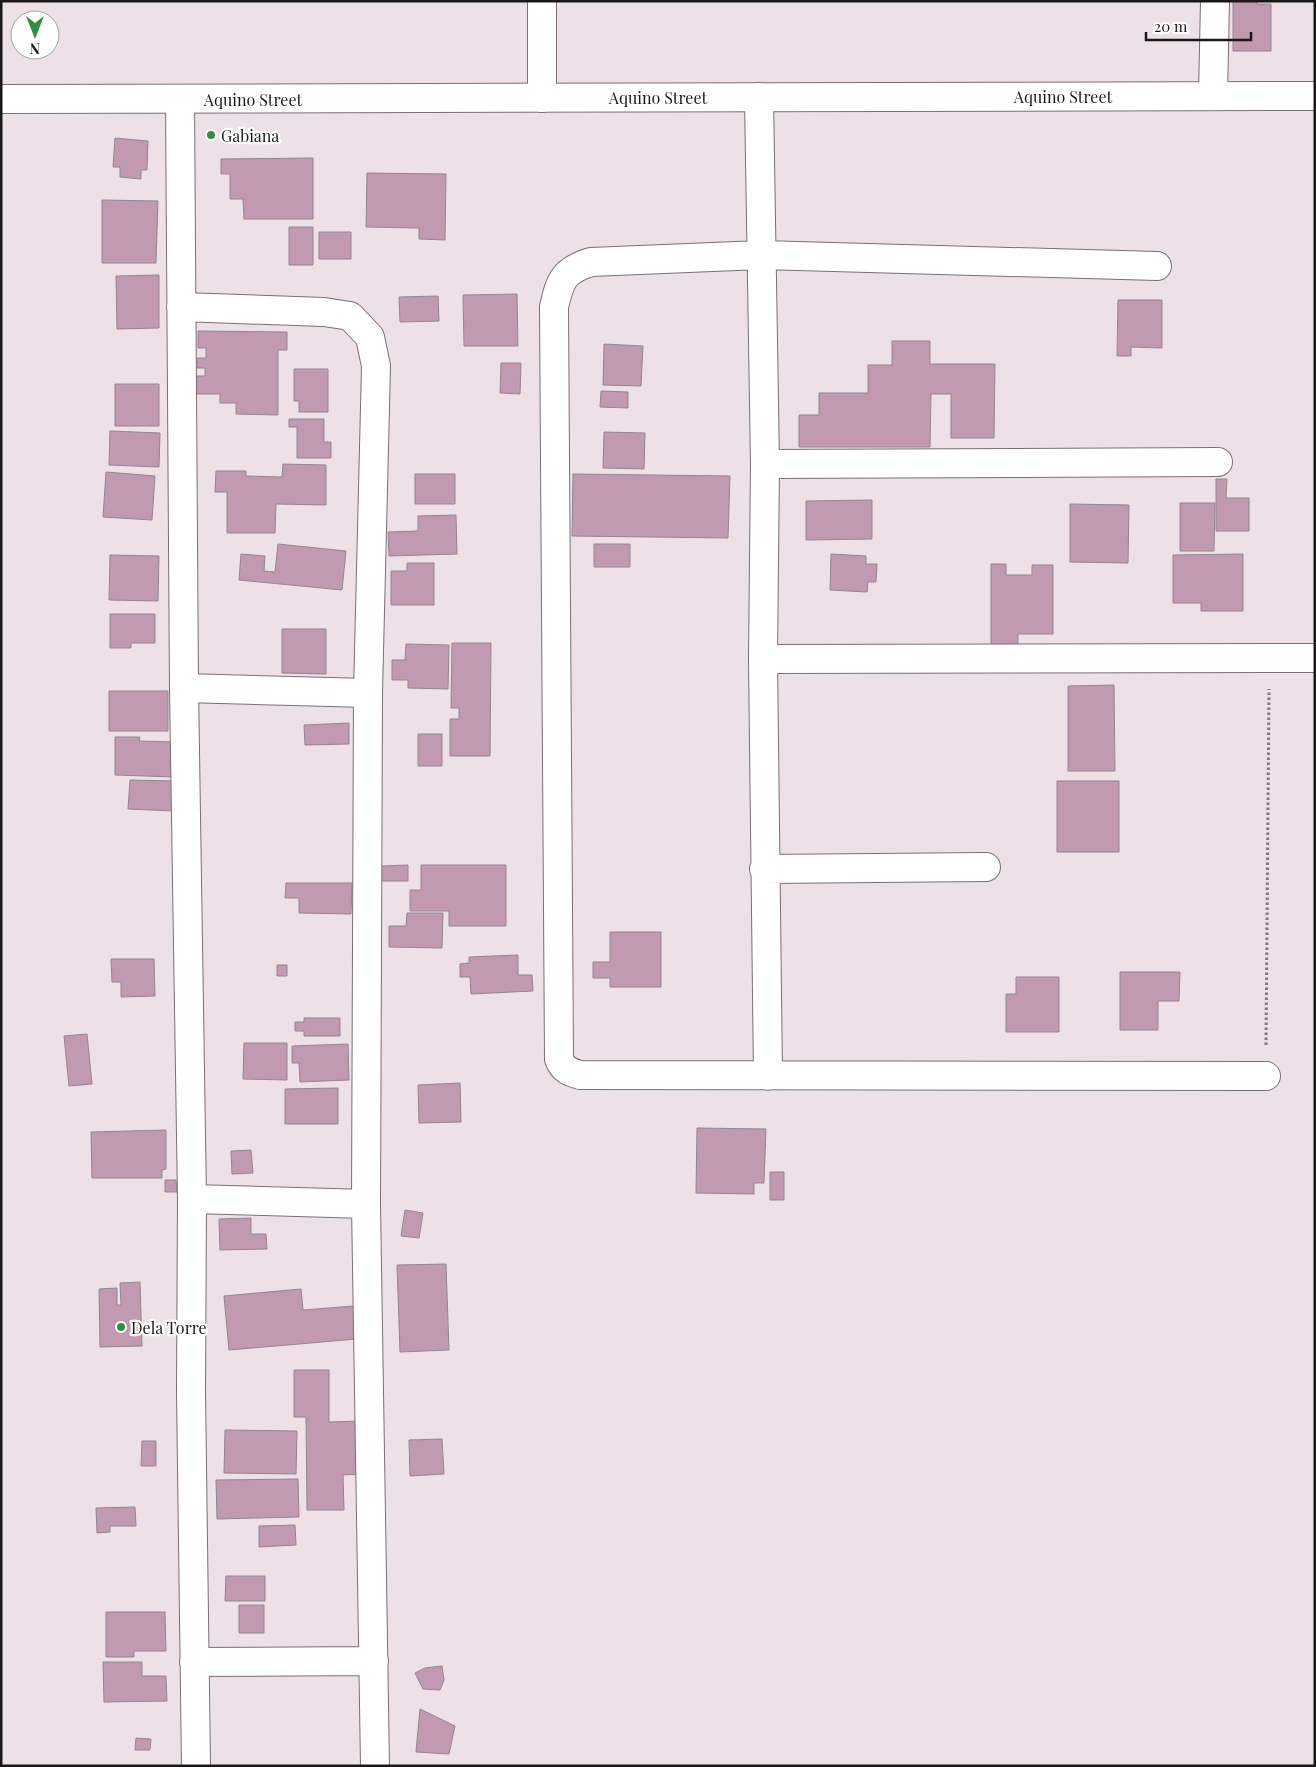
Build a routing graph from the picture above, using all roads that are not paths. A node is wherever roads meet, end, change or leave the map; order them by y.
1 (542, 1) edge
2 (1215, 1) edge
3 (1214, 96) junction
4 (1315, 96) edge
5 (759, 97) junction
6 (542, 98) junction
7 (1, 99) edge
8 (180, 99) junction
9 (761, 255) junction
10 (1157, 266) dead end
11 (182, 306) junction
12 (1218, 462) dead end
13 (765, 464) junction
14 (1315, 658) edge
15 (763, 659) junction
16 (184, 688) junction
17 (368, 694) junction
18 (986, 867) dead end
19 (764, 869) junction
20 (768, 1076) junction
21 (1266, 1076) road end
22 (192, 1199) junction
23 (366, 1204) junction
24 (374, 1661) junction
25 (194, 1662) junction
26 (196, 1766) edge
27 (375, 1766) edge

1 - 6 street
2 - 3 street
3 - 4 street, Aquino Street
3 - 5 street, Aquino Street
5 - 6 street, Aquino Street
5 - 9 street
6 - 8 street, Aquino Street
7 - 8 street, Aquino Street
8 - 11 street
9 - 10 street
9 - 13 street
9 - 20 street
11 - 16 street
11 - 17 street
12 - 13 street
13 - 15 street
14 - 15 street
15 - 19 street
16 - 17 street
16 - 22 street
17 - 23 street
18 - 19 street
19 - 20 street
20 - 21 street
22 - 23 street
22 - 25 street
23 - 24 street
24 - 25 street
24 - 27 street
25 - 26 street

